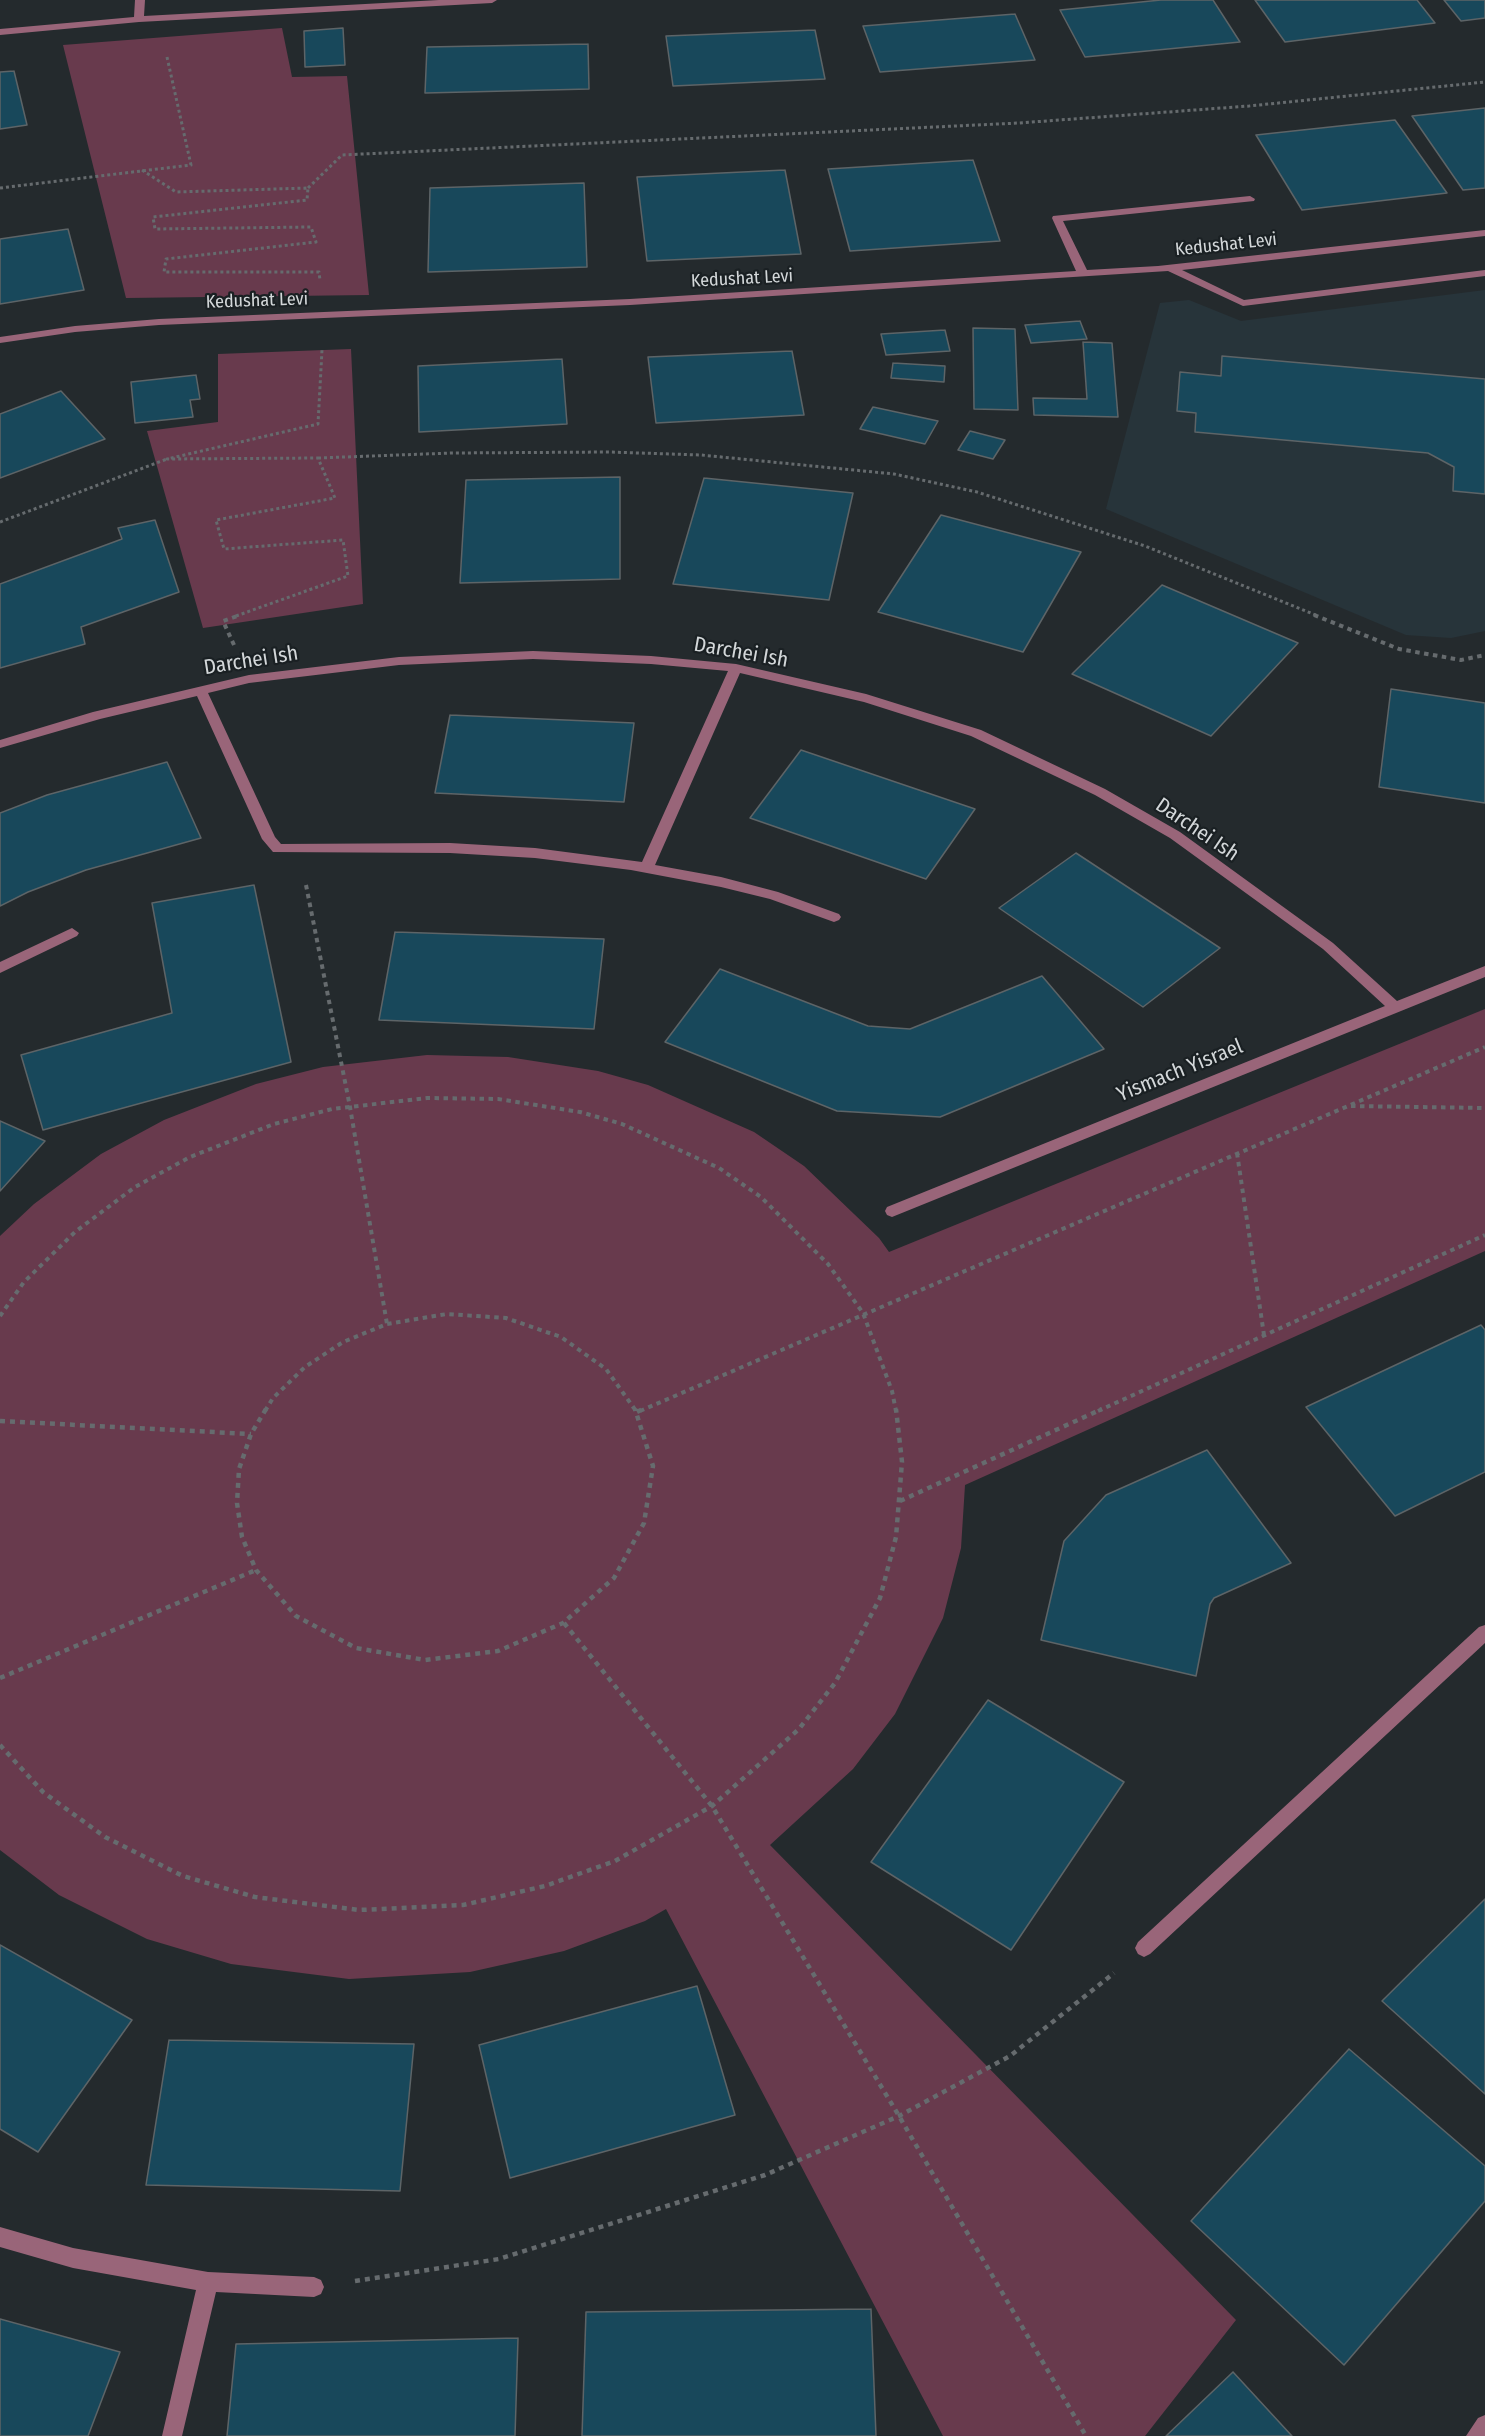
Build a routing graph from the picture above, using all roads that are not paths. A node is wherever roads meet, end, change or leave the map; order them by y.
1 (140, 0) edge
2 (492, 0) edge
3 (140, 19) junction
4 (0, 32) edge
5 (1250, 199) dead end
6 (1485, 233) edge
7 (1170, 268) junction
8 (1485, 273) edge
9 (1083, 274) junction
10 (0, 340) edge
11 (736, 668) junction
12 (200, 689) junction
13 (0, 744) edge
14 (647, 867) junction
15 (834, 916) dead end
16 (72, 933) dead end
17 (0, 968) edge
18 (1485, 971) edge
19 (1394, 1006) junction
20 (892, 1211) dead end
21 (1485, 1632) edge
22 (1144, 1948) road end
23 (0, 2238) edge
24 (208, 2282) junction
25 (314, 2287) road end
26 (1485, 2425) edge
27 (172, 2436) edge
28 (1476, 2436) edge

1 - 3 street
2 - 3 street
3 - 4 street
5 - 9 street
6 - 7 street, Kedushat Levi
7 - 8 street
7 - 9 street, Kedushat Levi
9 - 10 street, Kedushat Levi
11 - 12 street, Darchei Ish
11 - 14 street
11 - 19 street, Darchei Ish
12 - 13 street, Darchei Ish
12 - 14 street
14 - 15 street
16 - 17 street
18 - 19 street, Yismach Yisrael
19 - 20 street, Yismach Yisrael
21 - 22 street
23 - 24 street
24 - 25 street
24 - 27 street
26 - 28 street

